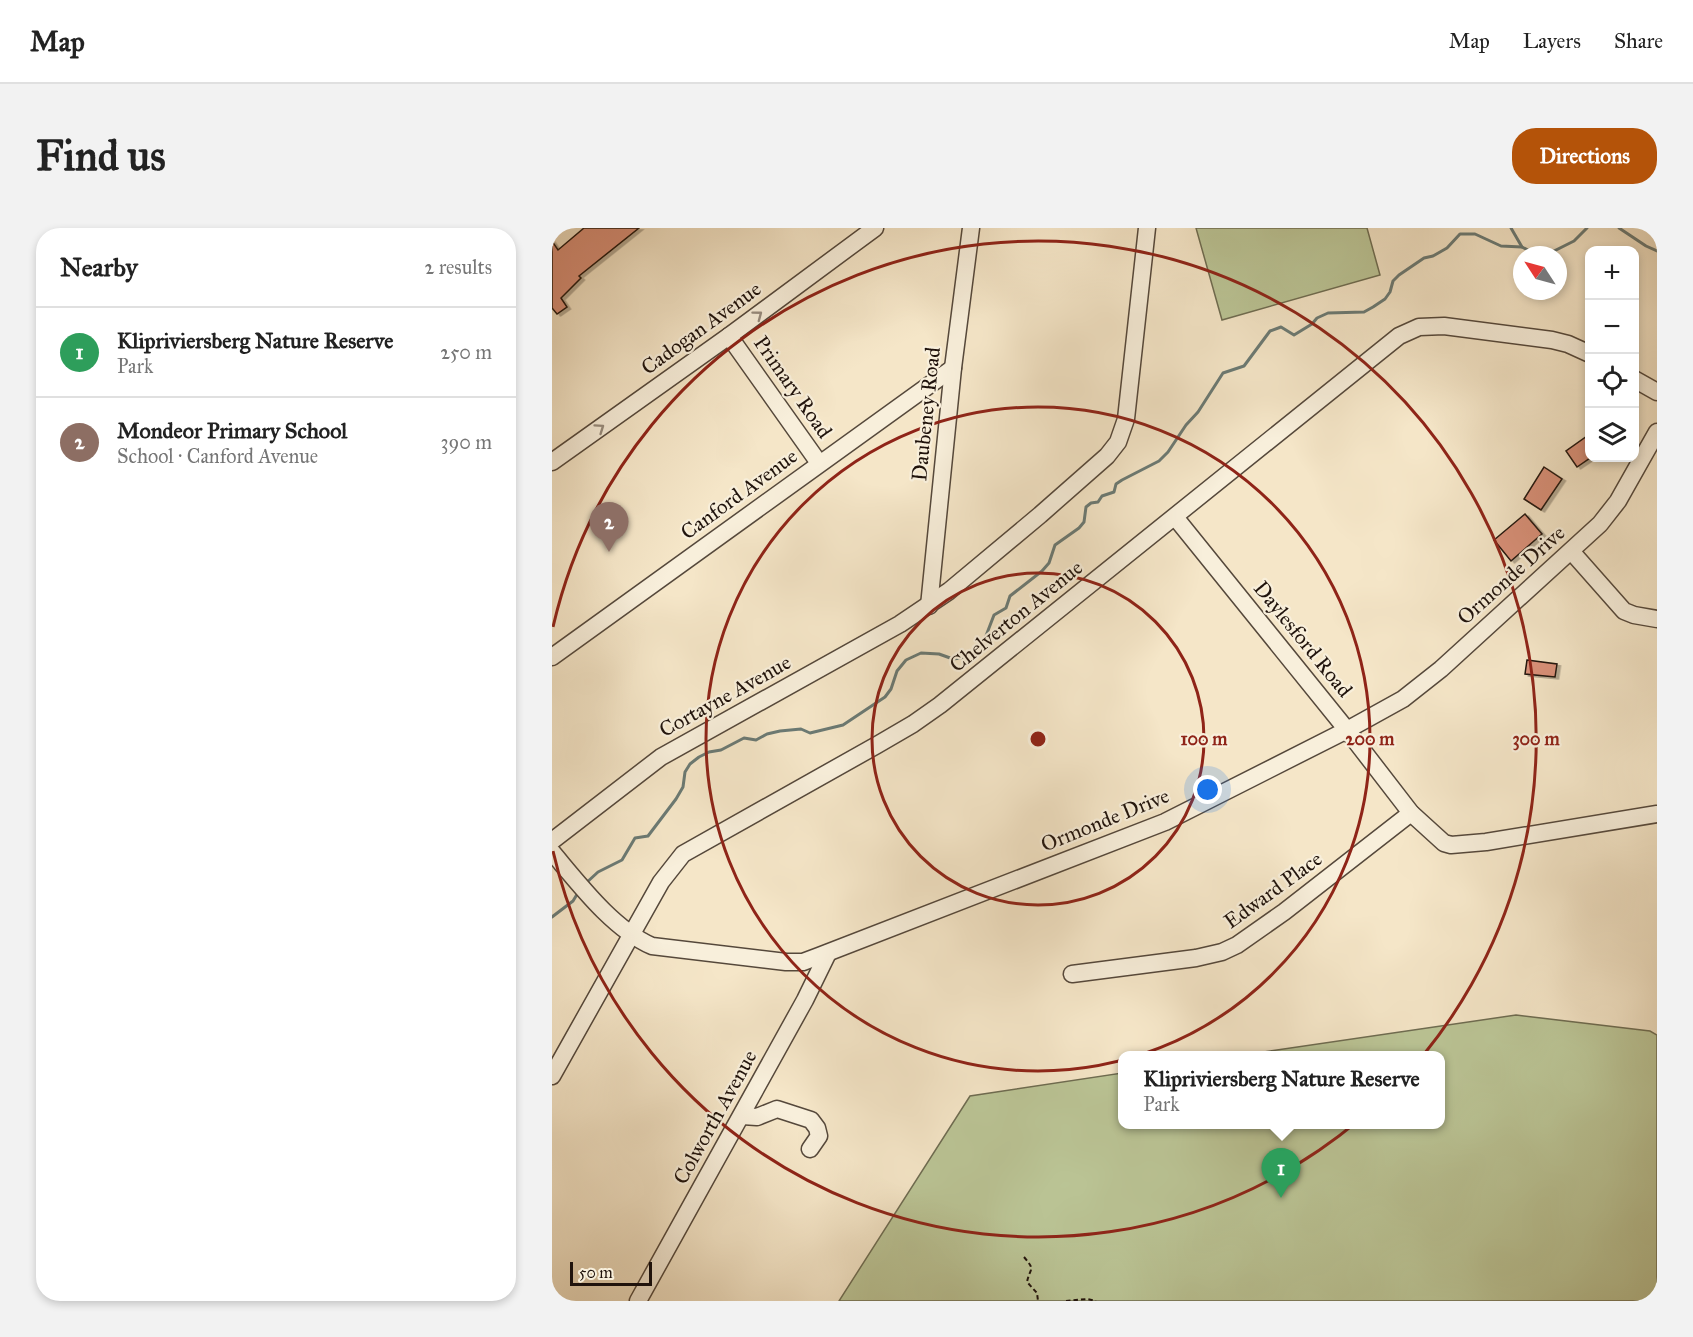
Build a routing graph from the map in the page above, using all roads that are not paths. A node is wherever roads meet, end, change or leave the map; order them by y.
1 (875, 228) edge
2 (971, 228) edge
3 (1147, 228) edge
4 (729, 336) junction
5 (1585, 352) edge
6 (953, 368) junction
7 (1639, 381) edge
8 (1657, 392) edge
9 (1657, 432) edge
10 (552, 462) edge
11 (819, 464) junction
12 (1175, 517) junction
13 (1571, 551) junction
14 (929, 606) junction
15 (1657, 619) edge
16 (552, 657) edge
17 (1347, 729) junction
18 (1411, 813) junction
19 (1657, 814) edge
20 (552, 841) edge
21 (552, 852) edge
22 (633, 934) junction
23 (828, 953) junction
24 (1072, 974) dead end
25 (552, 1076) edge
26 (741, 1116) junction
27 (810, 1149) dead end
28 (638, 1301) edge

4 -> 1 street, Cadogan Avenue
2 - 6 street, Daubeney Road
3 - 14 street
10 -> 4 street, Cadogan Avenue
4 - 11 street, Primary Road
5 - 12 street, Chelverton Avenue
6 - 11 street, Canford Avenue
6 - 14 street, Daubeney Road
7 - 8 street
9 - 13 street, Ormonde Drive
11 - 16 street, Canford Avenue
12 - 17 street, Daylesford Road
12 - 22 street, Chelverton Avenue
13 - 15 street
13 - 17 street, Ormonde Drive
14 - 20 street, Cortayne Avenue
17 - 18 street, Daylesford Road
17 - 23 street, Ormonde Drive
18 - 19 street, Daylesford Road
18 - 24 street, Edward Place
21 - 22 street, Ormonde Drive
22 - 23 street, Ormonde Drive
22 - 25 street, Chelverton Avenue
23 - 26 street, Colworth Avenue
26 - 27 street
26 - 28 street, Colworth Avenue

